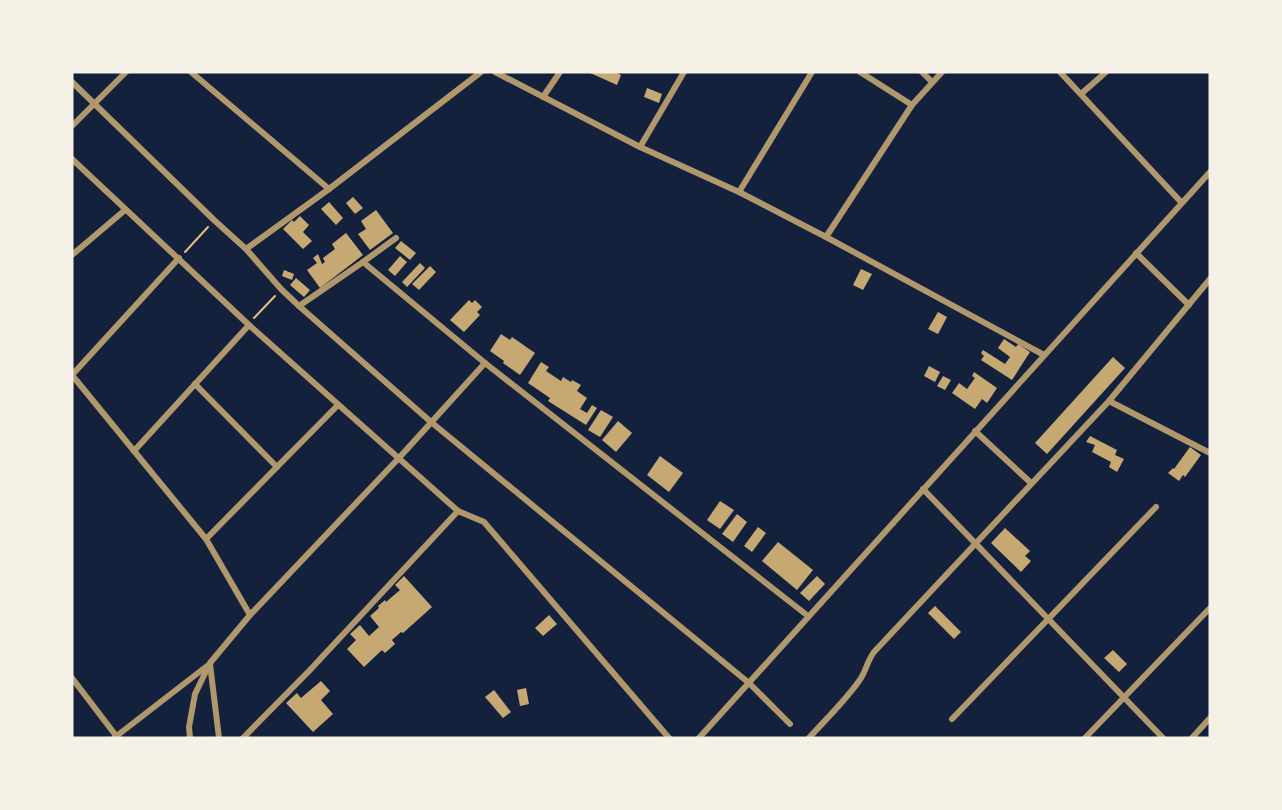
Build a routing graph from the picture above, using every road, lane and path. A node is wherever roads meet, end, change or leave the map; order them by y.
1 (126, 72) edge
2 (191, 72) edge
3 (481, 72) edge
4 (495, 72) edge
5 (560, 72) edge
6 (684, 72) edge
7 (812, 72) edge
8 (860, 72) edge
9 (922, 72) edge
10 (942, 72) edge
11 (1060, 72) edge
12 (1106, 72) edge
13 (72, 82) edge
14 (932, 82) junction
15 (1081, 94) junction
16 (543, 97) junction
17 (94, 105) junction
18 (912, 105) junction
19 (72, 126) edge
20 (640, 147) junction
21 (72, 159) edge
22 (1210, 172) edge
23 (329, 189) junction
24 (739, 192) junction
25 (1181, 202) junction
26 (125, 210) junction
27 (214, 220) junction
28 (826, 237) junction
29 (396, 238) dead end
30 (246, 249) junction
31 (1136, 253) junction
32 (72, 255) edge
33 (179, 258) junction
34 (363, 262) junction
35 (1210, 279) edge
36 (280, 289) junction
37 (1189, 305) junction
38 (299, 306) junction
39 (249, 325) junction
40 (1044, 355) junction
41 (485, 363) junction
42 (195, 384) junction
43 (1109, 401) junction
44 (338, 405) junction
45 (431, 422) junction
46 (975, 431) junction
47 (134, 451) junction
48 (1209, 452) edge
49 (398, 459) junction
50 (277, 467) junction
51 (1031, 483) junction
52 (923, 489) junction
53 (1156, 507) dead end
54 (458, 511) junction
55 (206, 539) junction
56 (976, 543) junction
57 (1210, 608) edge
58 (250, 615) junction
59 (808, 616) junction
60 (1048, 619) junction
61 (210, 663) junction
62 (72, 678) edge
63 (749, 682) junction
64 (1124, 697) junction
65 (952, 718) dead end
66 (1210, 718) edge
67 (790, 724) dead end
68 (116, 737) edge
69 (190, 738) edge
70 (219, 738) edge
71 (243, 738) edge
72 (669, 738) edge
73 (699, 738) edge
74 (809, 738) edge
75 (1084, 738) edge
76 (1162, 738) edge
77 (1192, 738) edge

1 - 17 street
2 - 23 street
3 - 23 street
4 - 16 street
5 - 16 street
6 - 20 street
7 - 24 street
8 - 18 street
9 - 14 street
10 - 14 street
11 - 15 street
12 - 15 street
13 - 17 street
14 - 18 street
15 - 25 street
16 - 20 street
17 - 19 street
17 - 27 street
18 - 28 street
20 - 24 street
21 - 26 street
22 - 25 street
23 - 30 street
24 - 28 street
25 - 31 street
26 - 32 street
26 - 33 street
27 - 30 street
27 - 33 path
28 - 40 street
29 - 34 street
30 - 36 street
31 - 37 street
31 - 40 street
33 - 39 street
33 - 47 street
34 - 38 street
34 - 41 street
35 - 37 street
36 - 38 street
36 - 39 path
37 - 43 street
38 - 45 street
39 - 42 street
39 - 44 street
40 - 46 street
41 - 45 street
41 - 59 street
42 - 47 street
42 - 50 street
43 - 48 street
43 - 51 street
44 - 49 street
44 - 50 street
45 - 49 street
45 - 63 street
46 - 51 street
46 - 52 street
47 - 55 street
49 - 54 street
49 - 58 street
50 - 55 street
51 - 56 street
52 - 56 street
52 - 59 street
53 - 60 street
54 - 71 street
54 - 72 street
55 - 58 street
56 - 60 street
56 - 74 street
57 - 64 street
58 - 61 street
59 - 63 street
60 - 64 street
60 - 65 street
61 - 68 street
61 - 69 street
61 - 70 street
62 - 68 street
63 - 67 street
63 - 73 street
64 - 75 street
64 - 76 street
66 - 77 street

